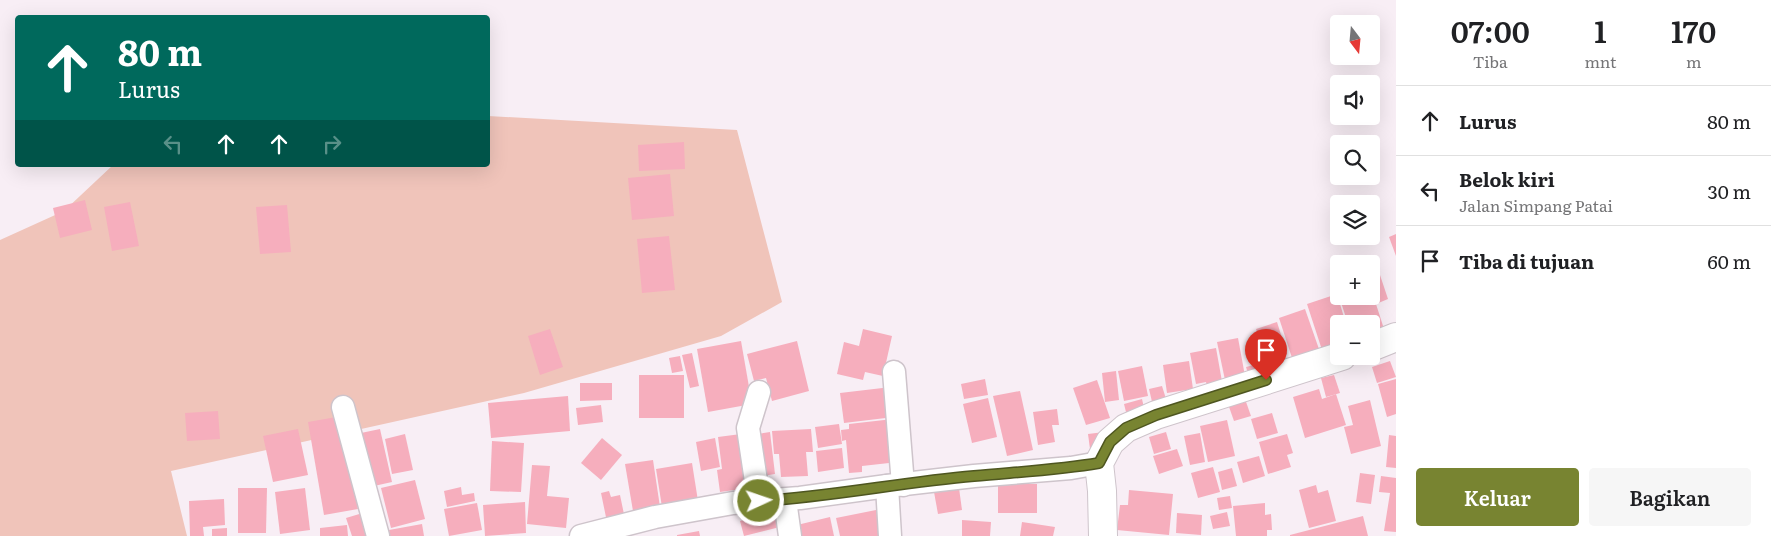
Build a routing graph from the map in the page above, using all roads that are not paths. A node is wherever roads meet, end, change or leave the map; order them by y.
1 (1396, 338) edge
2 (1380, 344) edge
3 (1330, 360) edge
4 (894, 372) dead end
5 (759, 392) dead end
6 (343, 407) dead end
7 (1099, 463) junction
8 (895, 486) junction
9 (785, 500) junction
10 (759, 501) junction
11 (378, 536) edge
12 (581, 536) edge
13 (790, 536) edge
14 (890, 536) edge
15 (1103, 536) edge

1 - 2 street
3 - 7 street
4 - 8 street
5 - 10 street
6 - 11 street
7 - 8 street
7 - 15 street
8 - 9 street
8 - 14 street
9 - 10 street
9 - 13 street
10 - 12 street

